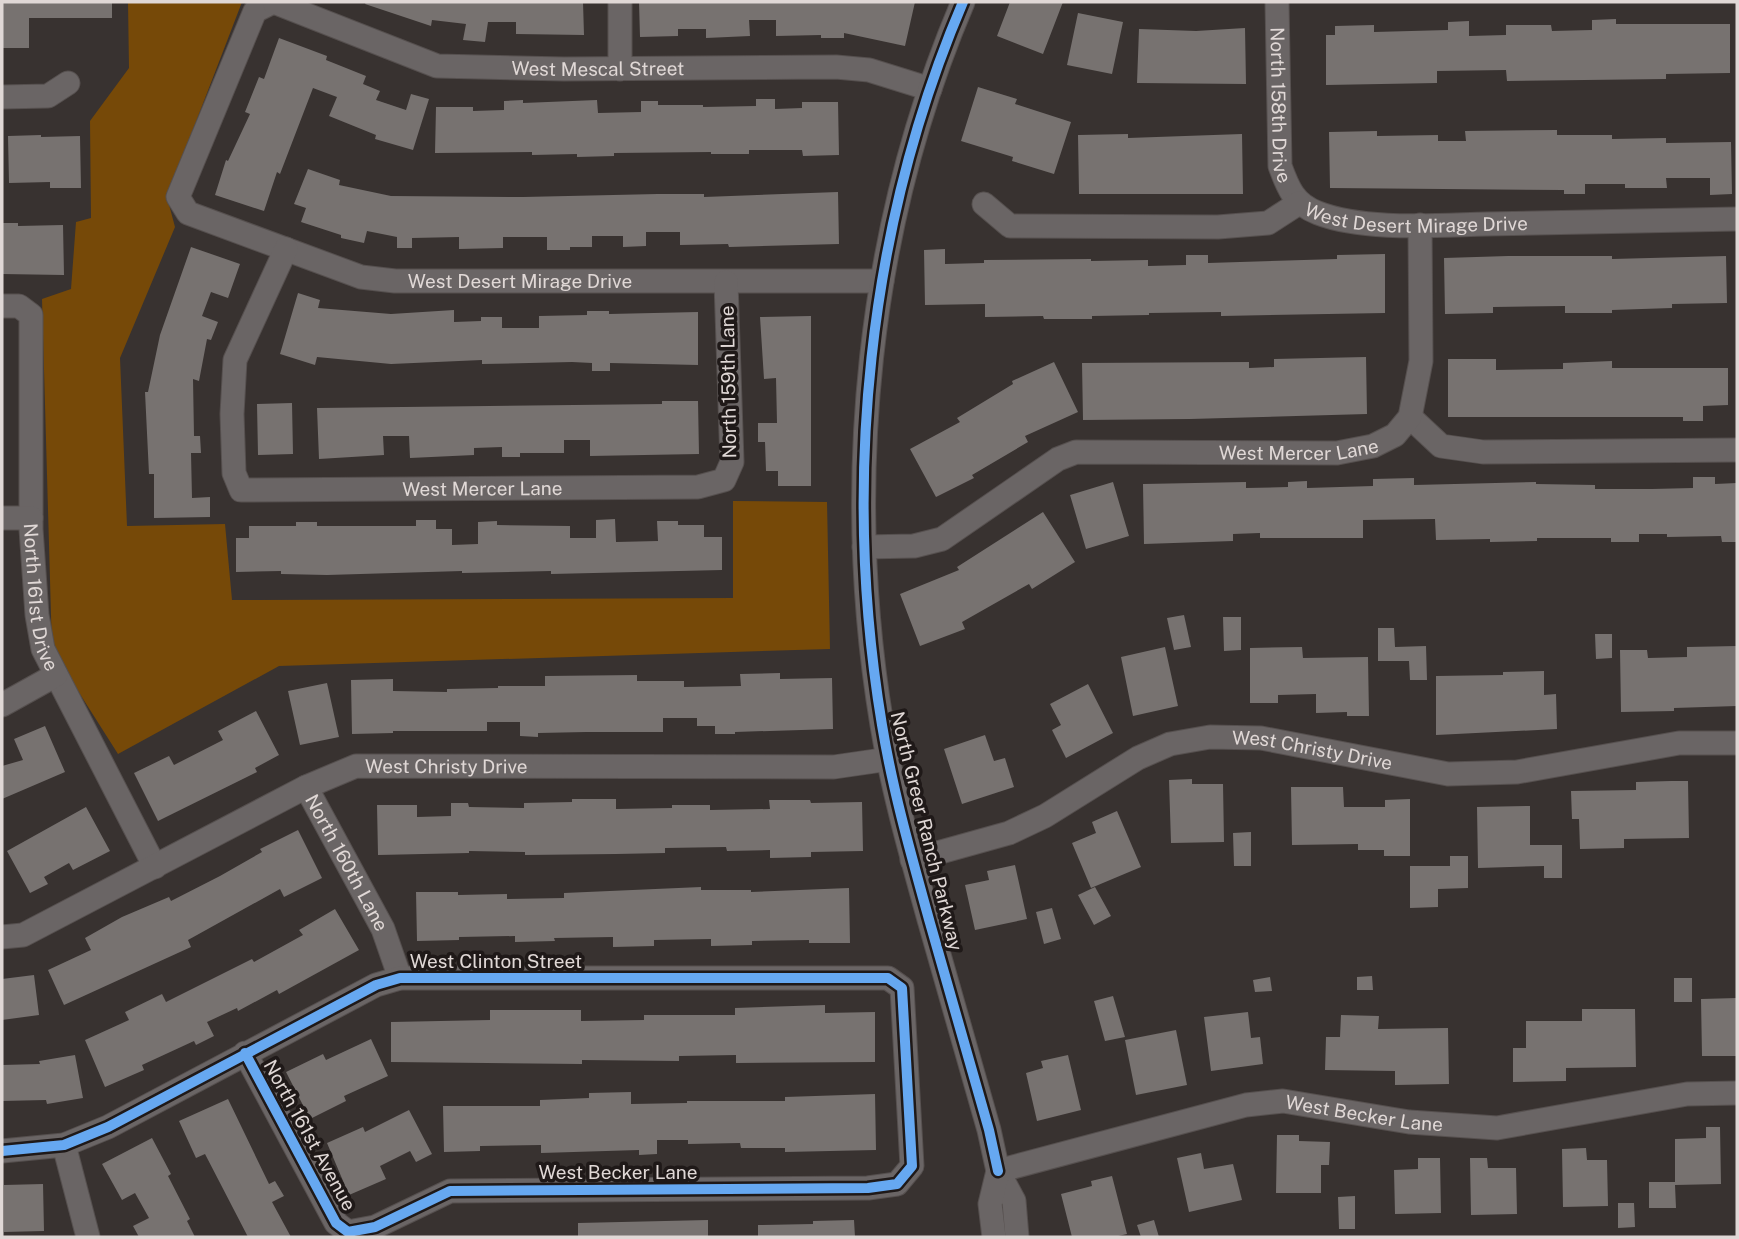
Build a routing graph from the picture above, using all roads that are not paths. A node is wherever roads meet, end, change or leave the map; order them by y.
1 (274, 2) edge
2 (620, 2) edge
3 (963, 2) edge
4 (1277, 2) edge
5 (620, 69) junction
6 (68, 83) dead end
7 (930, 89) junction
8 (2, 97) edge
9 (1298, 203) junction
10 (984, 204) dead end
11 (1737, 219) edge
12 (1420, 225) junction
13 (286, 249) junction
14 (881, 281) junction
15 (726, 282) junction
16 (11, 306) edge
17 (1410, 417) junction
18 (1737, 450) edge
19 (724, 480) joint
20 (2, 518) edge
21 (31, 518) junction
22 (864, 547) junction
23 (56, 675) junction
24 (2, 705) edge
25 (1737, 743) edge
26 (889, 758) junction
27 (306, 787) junction
28 (912, 860) junction
29 (155, 867) junction
30 (2, 937) edge
31 (400, 978) junction
32 (245, 1053) junction
33 (1737, 1093) edge
34 (64, 1146) junction
35 (2, 1151) edge
36 (998, 1171) junction
37 (897, 1184) joint
38 (348, 1232) joint
39 (88, 1237) edge
40 (994, 1237) edge
41 (1017, 1237) edge

1 - 5 street, West Mescal Street
1 - 13 street, West Desert Mirage Drive
2 - 5 street
3 - 7 street, North Greer Ranch Parkway
4 - 9 street, North 158th Drive
5 - 7 street, West Mescal Street
6 - 8 street
7 - 14 street, North Greer Ranch Parkway
9 - 10 street, West Desert Mirage Drive
9 - 12 street, West Desert Mirage Drive
11 - 12 street, West Desert Mirage Drive
12 - 17 street
13 - 15 street, West Desert Mirage Drive
13 - 19 street, West Mercer Lane
14 - 15 street, West Desert Mirage Drive
14 - 22 street, North Greer Ranch Parkway
15 - 19 street, North 159th Lane
16 - 21 street, North 161st Drive
17 - 18 street
17 - 22 street, West Mercer Lane
20 - 21 street
21 - 23 street, North 161st Drive
22 - 26 street, North Greer Ranch Parkway
23 - 24 street
23 - 29 street, North 161st Drive
25 - 28 street, West Christy Drive
26 - 27 street, West Christy Drive
26 - 28 street, North Greer Ranch Parkway
27 - 29 street, West Christy Drive
27 - 31 street, North 160th Lane
28 - 36 street, North Greer Ranch Parkway
29 - 30 street, West Christy Drive
31 - 32 street, West Clinton Street
31 - 37 street, West Clinton Street
32 - 34 street, West Clinton Street
32 - 38 street, North 161st Avenue
33 - 36 street, West Becker Lane
34 - 35 street, West Clinton Street
34 - 39 street
36 - 40 street, North Greer Ranch Parkway
36 - 41 street, North Greer Ranch Parkway
37 - 38 street, West Becker Lane

